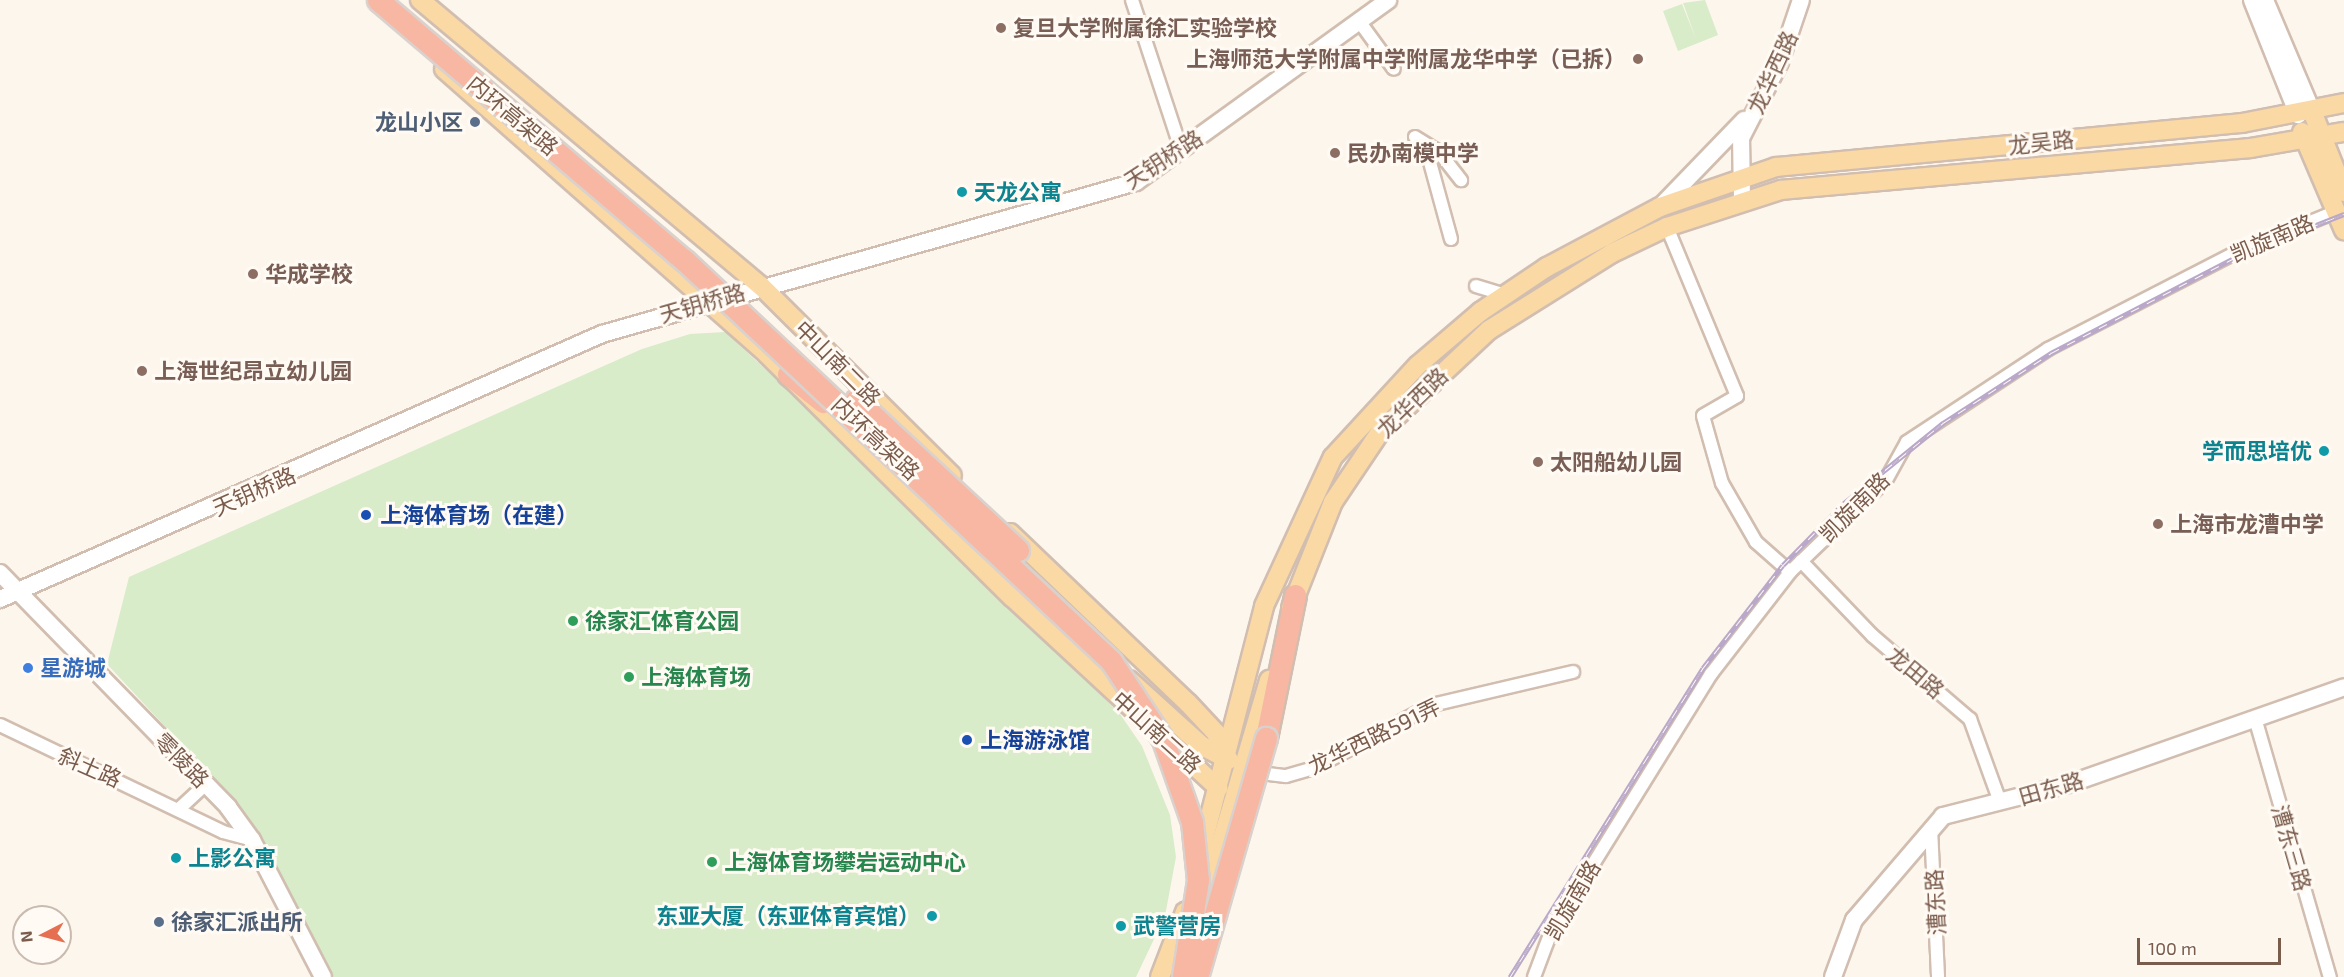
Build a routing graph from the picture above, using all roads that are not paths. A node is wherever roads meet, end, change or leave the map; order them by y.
1 (367, 0) edge
2 (378, 0) edge
3 (395, 0) edge
4 (420, 0) edge
5 (1132, 0) edge
6 (1388, 0) edge
7 (1800, 0) edge
8 (2252, 0) edge
9 (2265, 0) edge
10 (1359, 21) junction
11 (1394, 69) dead end
12 (2344, 103) edge
13 (1756, 105) junction
14 (2305, 113) junction
15 (2344, 132) edge
16 (1415, 137) dead end
17 (2313, 140) junction
18 (1181, 149) junction
19 (1428, 155) dead end
20 (1738, 178) junction
21 (1461, 180) dead end
22 (2344, 192) edge
23 (1742, 199) junction
24 (1660, 207) junction
25 (2335, 212) junction
26 (1667, 227) junction
27 (2344, 230) edge
28 (1451, 239) dead end
29 (761, 286) junction
30 (1476, 286) dead end
31 (1505, 295) junction
32 (704, 302) junction
33 (788, 374) junction
34 (1801, 561) junction
35 (1790, 572) junction
36 (0, 573) edge
37 (1031, 581) junction
38 (21, 591) junction
39 (1295, 595) junction
40 (0, 599) edge
41 (1573, 672) dead end
42 (2344, 687) edge
43 (2254, 718) junction
44 (0, 725) edge
45 (1225, 757) junction
46 (1245, 771) junction
47 (206, 784) junction
48 (1218, 788) junction
49 (2000, 802) junction
50 (179, 809) junction
51 (1931, 826) junction
52 (252, 840) junction
53 (323, 977) edge
54 (1160, 977) edge
55 (1177, 977) edge
56 (1183, 977) edge
57 (1197, 977) edge
58 (1534, 977) edge
59 (1833, 977) edge
60 (1938, 977) edge
61 (2330, 977) edge

1 - 32 main road, 中山南二路
2 - 37 highway, 内环高架路, bridge
3 - 57 highway, 内环高架路, bridge
4 - 29 main road, 中山南二路
5 - 18 street
6 - 10 street, 天钥桥路
7 - 13 street, 龙华西路
8 - 14 street
9 - 14 street
10 - 11 street
10 - 18 street, 天钥桥路
12 - 14 main road, 龙吴路
13 - 20 street, 龙华西路
13 - 24 street
14 - 17 main road
14 - 20 main road, 龙吴路
15 - 17 main road, 龙吴路
16 - 21 street
17 - 22 main road
17 - 23 main road, 龙吴路
17 - 25 main road
18 - 29 street, 天钥桥路
19 - 28 street
20 - 23 street, 龙华西路
20 - 24 main road, 龙华西路
23 - 26 main road, 龙华西路
24 - 31 main road, 龙华西路
25 - 27 main road
25 - 34 street, 凯旋南路
26 - 35 street
26 - 39 main road, 龙华西路
29 - 32 street, 天钥桥路
29 - 45 main road, 中山南二路
30 - 31 street
31 - 45 main road, 龙华西路
32 - 33 main road, 中山南二路
32 - 38 street, 天钥桥路
33 - 37 highway, bridge
33 - 45 main road, 中山南二路
33 - 48 main road, 中山南二路
34 - 35 street, 凯旋南路
34 - 49 street, 龙田路
35 - 58 street, 凯旋南路
36 - 38 street, 零陵路
37 - 56 highway, 内环高架路, bridge
38 - 40 street, 天钥桥路
38 - 47 street, 零陵路
39 - 46 main road, 龙华西路
39 - 57 highway, bridge
41 - 46 street, 龙华西路591弄
42 - 43 street, 田东路
43 - 49 street, 田东路
43 - 61 street, 漕东三路
44 - 50 street, 斜土路
45 - 46 main road, 中山南二路
45 - 48 main road, 中山南二路
46 - 55 main road
47 - 50 street
47 - 52 street, 零陵路
48 - 54 main road, 中山南二路
49 - 51 street, 田东路
50 - 52 street, 斜土路
51 - 59 street, 田东路
51 - 60 street, 漕东路
52 - 53 street, 零陵路

